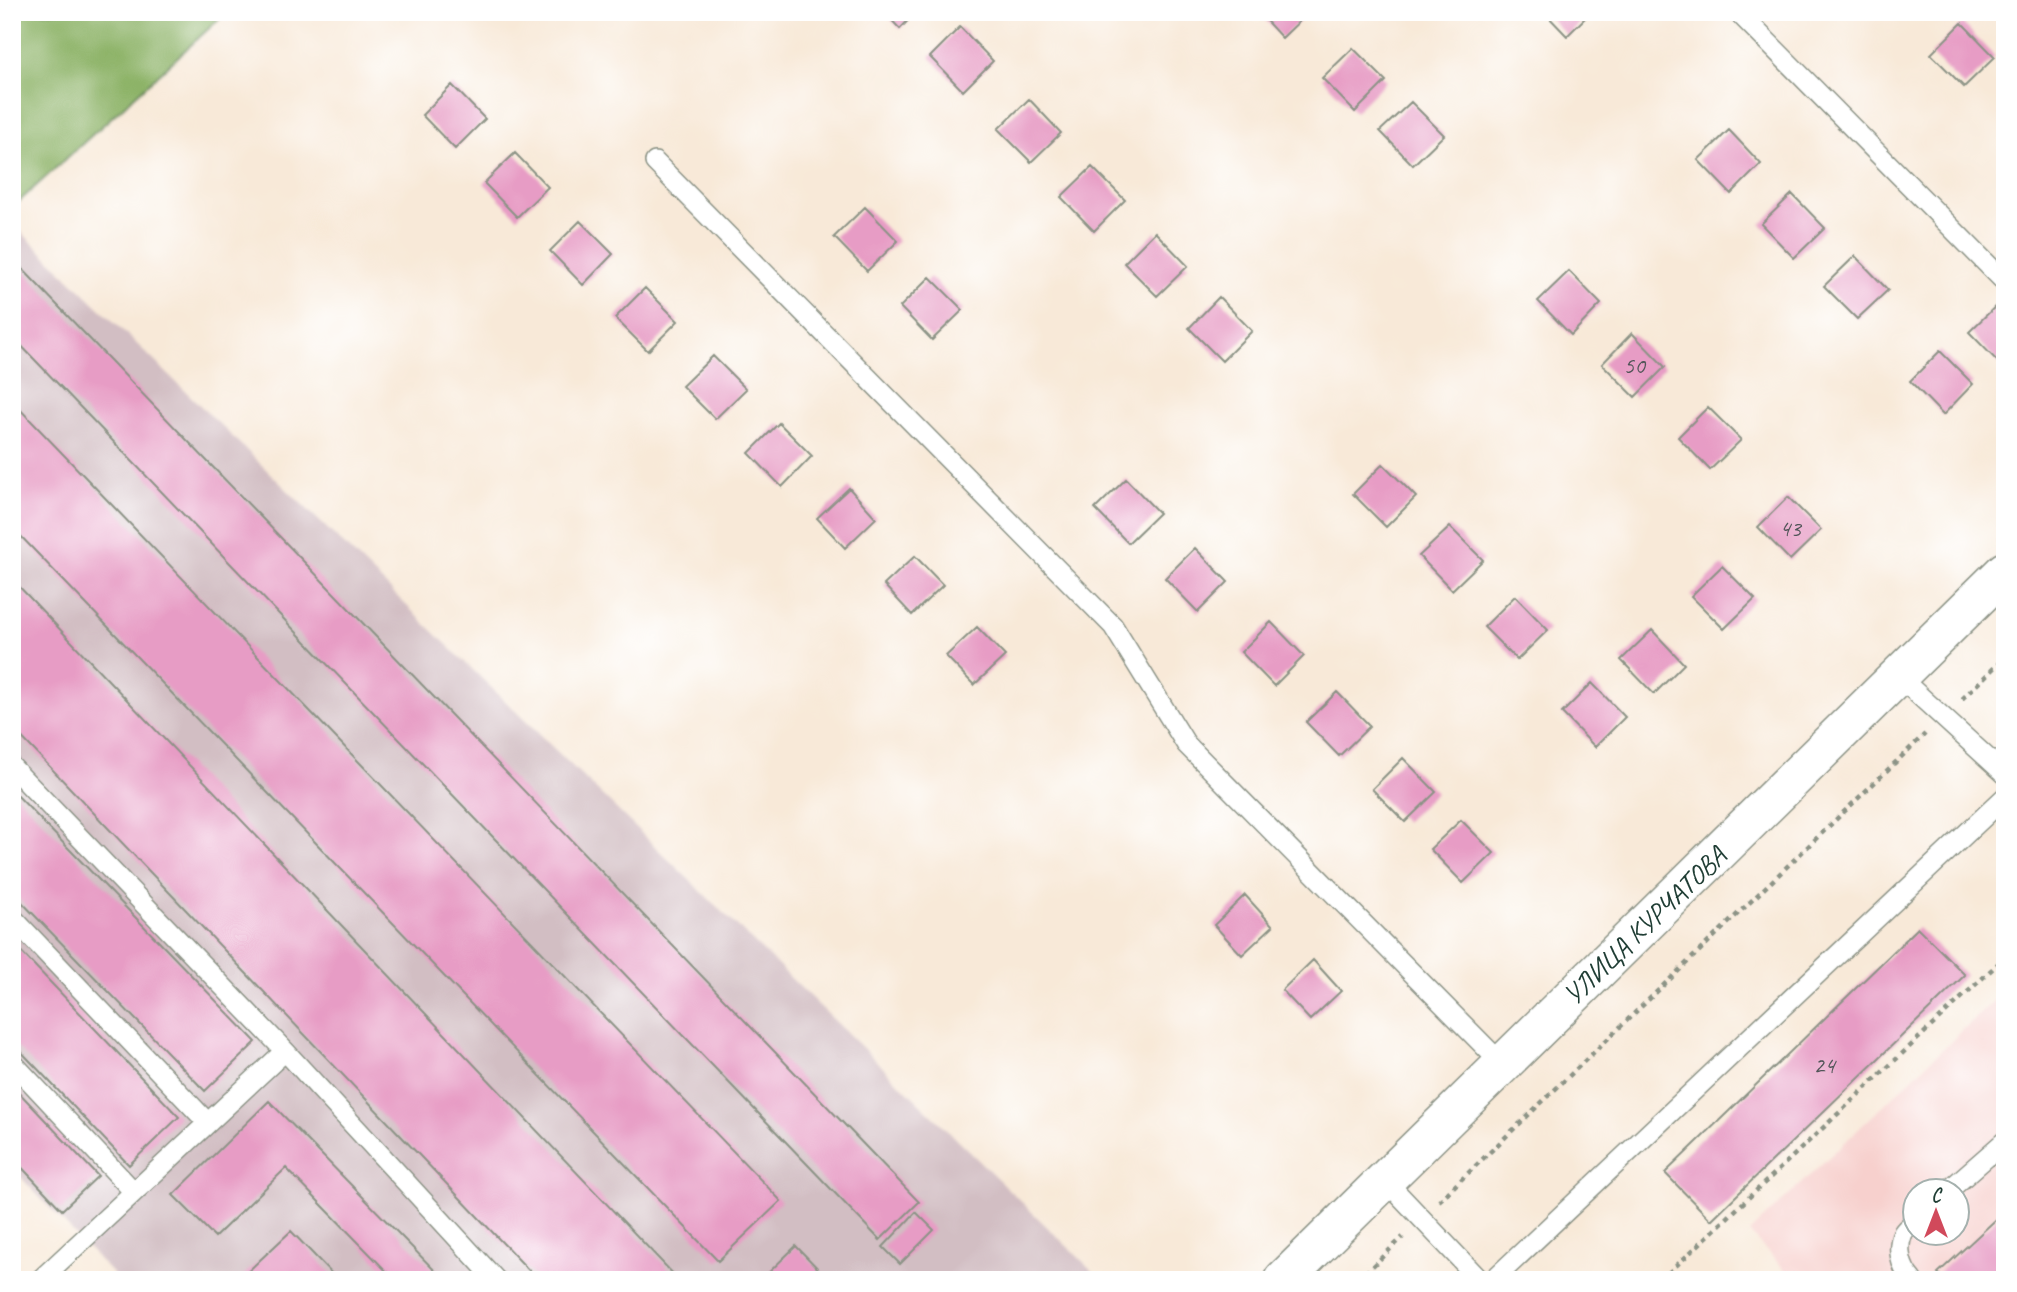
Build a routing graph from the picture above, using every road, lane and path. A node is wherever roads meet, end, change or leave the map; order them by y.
1 (1738, 12) edge
2 (656, 162) dead end
3 (2005, 282) edge
4 (2005, 571) edge
5 (2005, 657) edge
6 (1898, 676) junction
7 (1943, 717) junction
8 (12, 767) edge
9 (2005, 774) edge
10 (2005, 797) edge
11 (12, 917) edge
12 (2005, 957) edge
13 (285, 1051) junction
14 (12, 1062) edge
15 (1502, 1064) junction
16 (208, 1123) junction
17 (2005, 1141) edge
18 (1966, 1176) edge
19 (1384, 1180) junction
20 (134, 1192) junction
21 (1422, 1219) junction
22 (1902, 1239) edge
23 (40, 1280) edge
24 (496, 1280) edge
25 (1283, 1280) edge
26 (1358, 1280) edge
27 (1480, 1280) edge
28 (1493, 1280) edge
29 (1661, 1280) edge
30 (1912, 1280) edge

1 - 3 lane
2 - 15 lane
4 - 6 street, УЛИЦА КУРЧАТОВА
5 - 7 path
6 - 7 lane
6 - 15 street, УЛИЦА КУРЧАТОВА
7 - 9 lane
7 - 21 path
8 - 13 lane
10 - 28 lane
11 - 16 lane
12 - 29 path
13 - 16 lane
13 - 24 lane
14 - 20 lane
15 - 19 street, УЛИЦА КУРЧАТОВА
16 - 20 lane
17 - 18 lane
19 - 21 lane
19 - 25 street, УЛИЦА КУРЧАТОВА
20 - 23 lane
21 - 26 path
21 - 27 lane
22 - 30 lane

